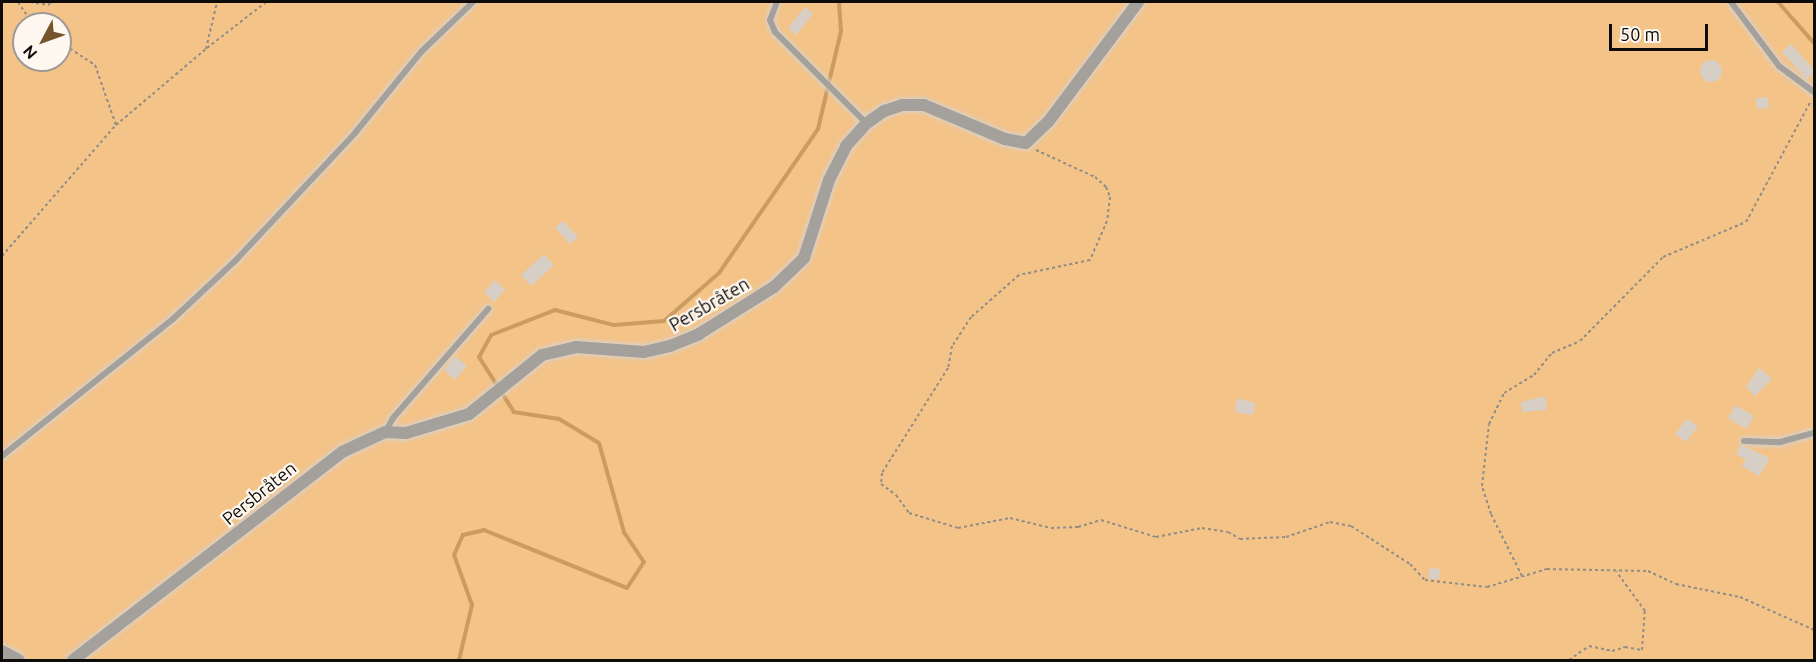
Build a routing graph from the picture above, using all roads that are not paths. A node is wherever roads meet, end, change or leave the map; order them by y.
1 (473, 2) edge
2 (777, 2) edge
3 (1138, 2) edge
4 (1731, 2) edge
5 (1815, 94) edge
6 (867, 123) junction
7 (488, 309) dead end
8 (385, 432) junction
9 (1815, 433) edge
10 (1744, 441) dead end
11 (2, 456) edge
12 (2, 651) edge
13 (19, 660) edge
14 (73, 660) edge

1 - 11 lane
2 - 6 lane
3 - 6 street, Persbråten
4 - 5 lane
6 - 8 street, Persbråten
7 - 8 lane
8 - 14 street, Persbråten
9 - 10 lane
12 - 13 street

